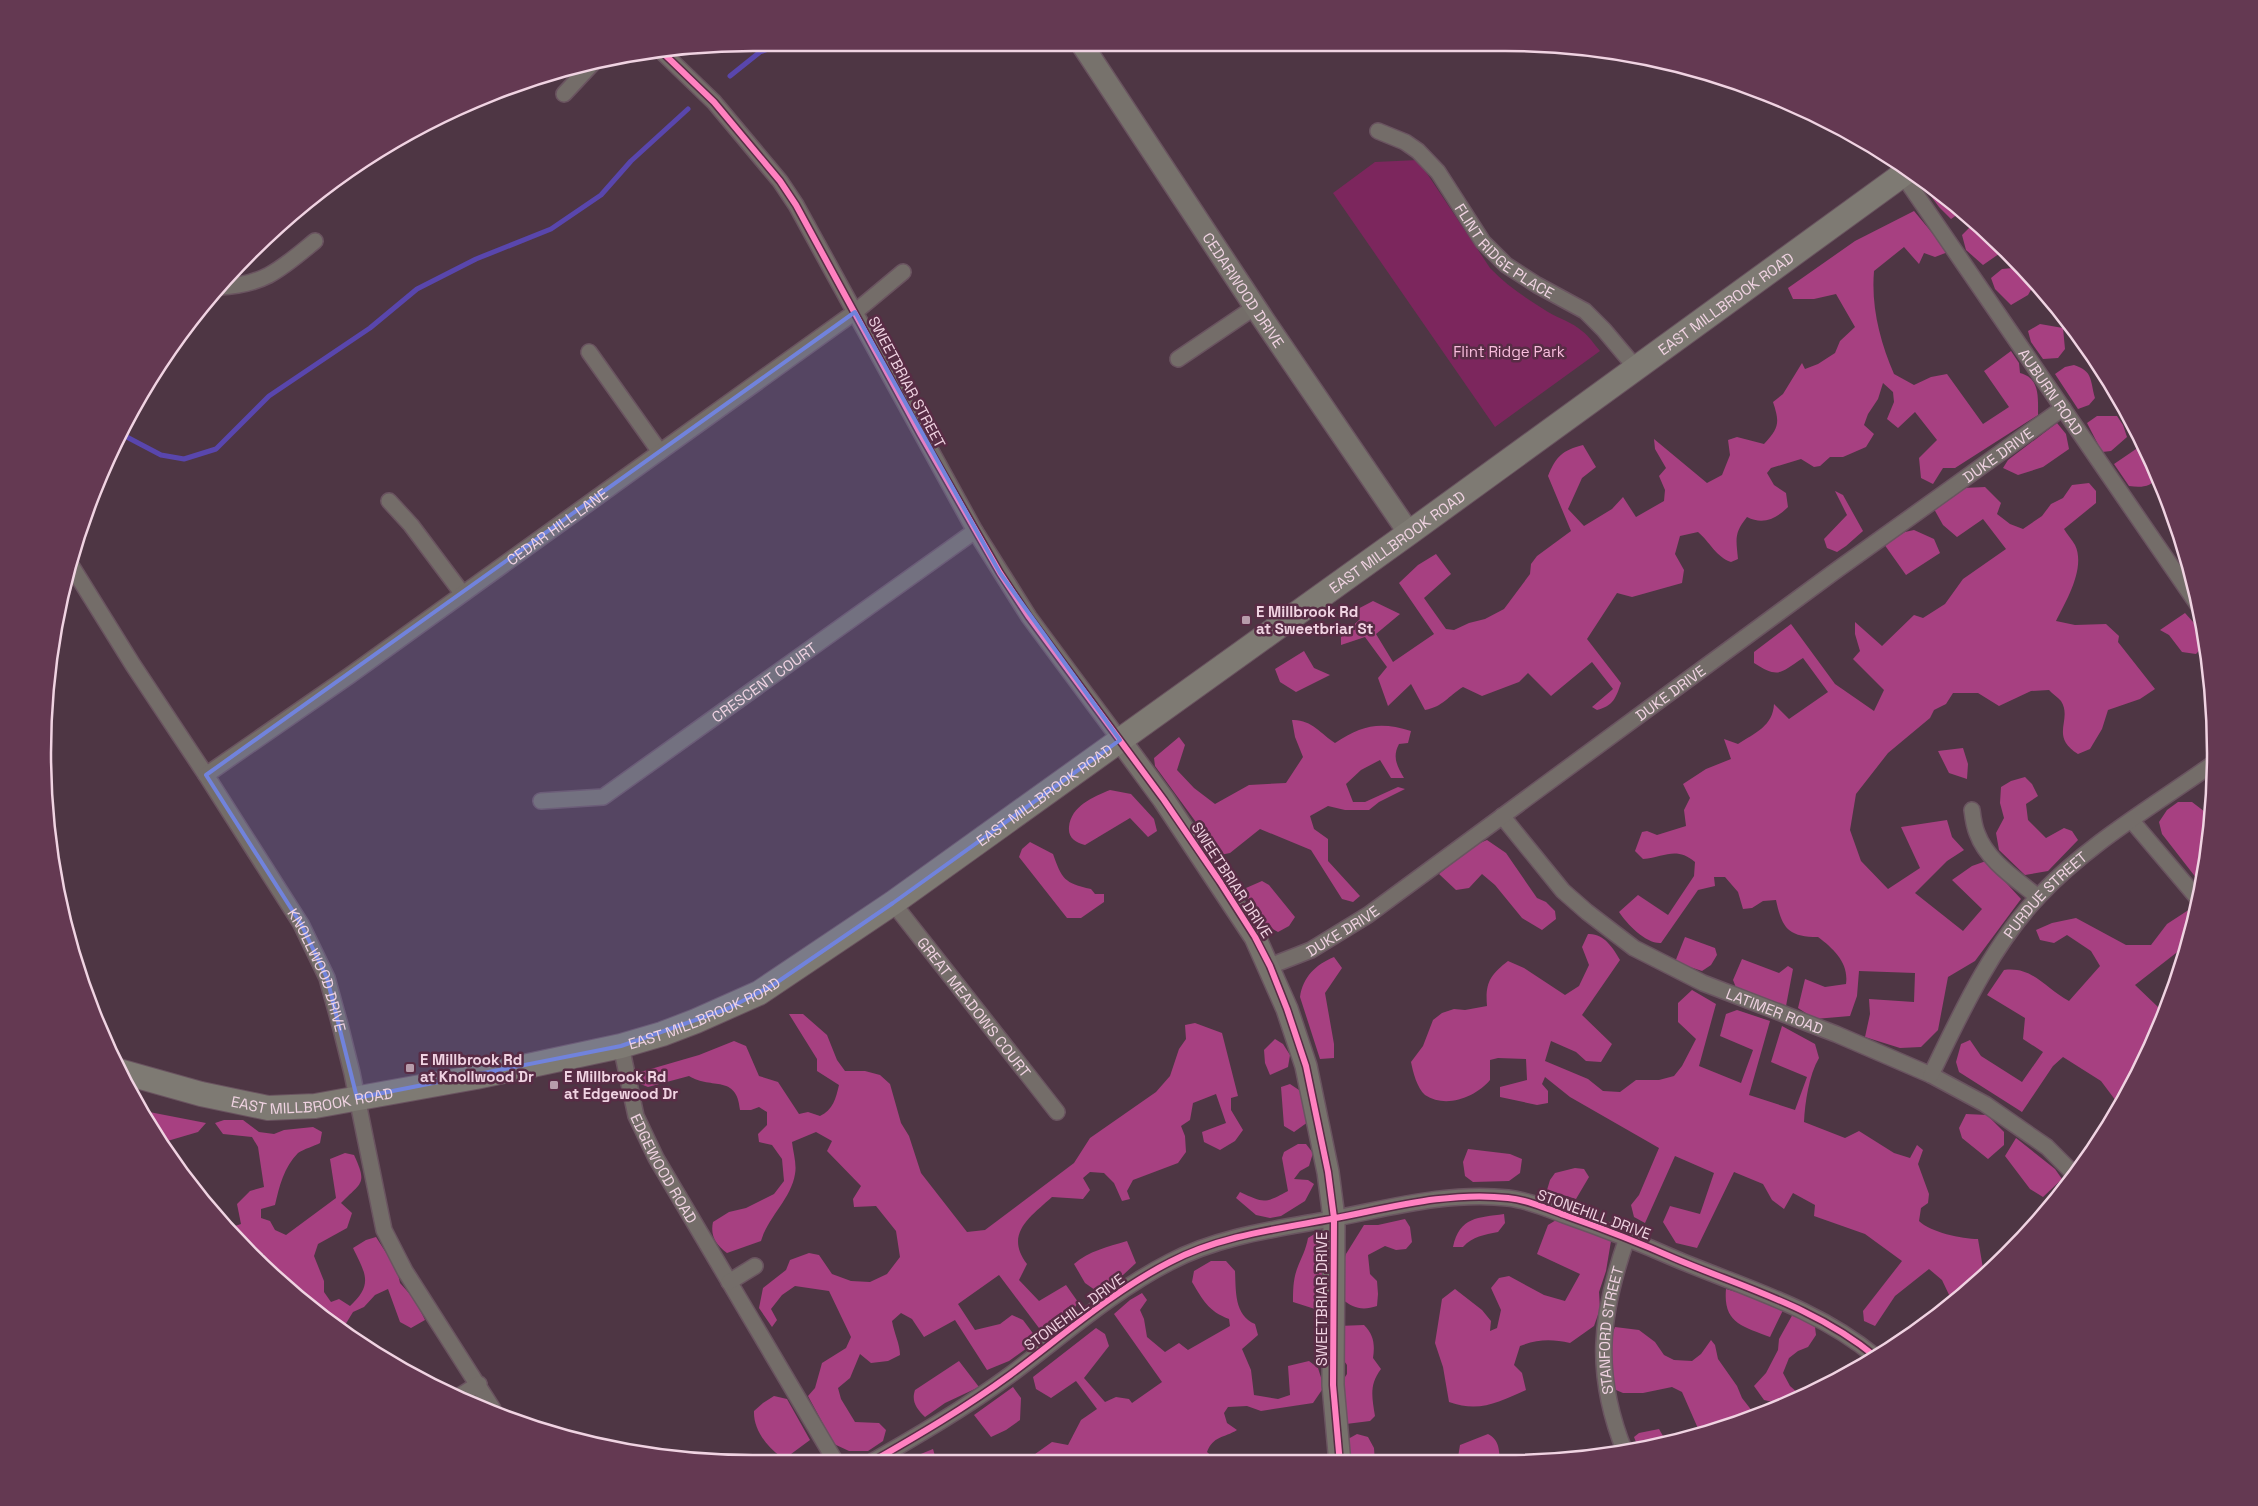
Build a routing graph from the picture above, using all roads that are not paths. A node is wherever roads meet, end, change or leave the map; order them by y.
1 (1086, 51) edge
2 (667, 56) edge
3 (585, 72) edge
4 (564, 94) dead end
5 (1378, 131) dead end
6 (1902, 175) edge
7 (1913, 183) edge
8 (315, 241) dead end
9 (903, 272) dead end
10 (228, 287) edge
11 (1255, 307) junction
12 (855, 312) junction
13 (589, 352) dead end
14 (1178, 359) dead end
15 (1636, 368) junction
16 (2063, 408) junction
17 (660, 452) junction
18 (389, 500) dead end
19 (975, 531) junction
20 (1409, 533) junction
21 (75, 572) edge
22 (2187, 589) edge
23 (462, 593) junction
24 (1120, 740) junction
25 (2206, 768) edge
26 (206, 775) junction
27 (541, 801) dead end
28 (1972, 810) dead end
29 (1502, 816) junction
30 (2132, 821) junction
31 (2192, 892) edge
32 (2038, 897) junction
33 (893, 903) junction
34 (1270, 966) junction
35 (621, 1046) junction
36 (130, 1074) edge
37 (1931, 1075) junction
38 (357, 1098) junction
39 (1057, 1112) dead end
40 (2069, 1169) edge
41 (1334, 1218) junction
42 (1627, 1238) junction
43 (755, 1266) dead end
44 (729, 1282) junction
45 (1870, 1352) edge
46 (479, 1384) junction
47 (465, 1392) edge
48 (490, 1403) edge
49 (1622, 1444) edge
50 (832, 1455) edge
51 (884, 1455) edge
52 (1339, 1455) edge

1 - 11 street, CEDARWOOD DRIVE
2 - 12 street, SWEETBRIAR STREET
3 - 4 street
5 - 15 street, FLINT RIDGE PLACE
6 - 15 main road, EAST MILLBROOK ROAD
7 - 16 street, AUBURN ROAD
8 - 10 street
9 - 12 street, CEDAR HILL LANE
11 - 14 street
11 - 20 street, CEDARWOOD DRIVE
12 - 17 street, CEDAR HILL LANE
12 - 19 street, SWEETBRIAR STREET
13 - 17 street
15 - 20 main road, EAST MILLBROOK ROAD
16 - 22 street, AUBURN ROAD
16 - 29 street, DUKE DRIVE
17 - 23 street, CEDAR HILL LANE
18 - 23 street
19 - 24 street, SWEETBRIAR STREET
19 - 27 street, CRESCENT COURT
20 - 24 main road, EAST MILLBROOK ROAD
21 - 26 street, KNOLLWOOD DRIVE
23 - 26 street, CEDAR HILL LANE
24 - 33 main road, EAST MILLBROOK ROAD
24 - 34 street, SWEETBRIAR DRIVE
25 - 30 street, PURDUE STREET
26 - 38 street, KNOLLWOOD DRIVE
28 - 32 street
29 - 34 street, DUKE DRIVE
29 - 37 street, LATIMER ROAD
30 - 31 street
30 - 32 street, PURDUE STREET
32 - 37 street, PURDUE STREET
33 - 35 main road, EAST MILLBROOK ROAD
33 - 39 street, GREAT MEADOWS COURT
34 - 41 street, SWEETBRIAR DRIVE
35 - 38 main road, EAST MILLBROOK ROAD
35 - 44 street, EDGEWOOD ROAD
36 - 38 main road, EAST MILLBROOK ROAD
37 - 40 street, LATIMER ROAD
38 - 46 street, KNOLLWOOD DRIVE
41 - 42 street, STONEHILL DRIVE
41 - 51 street, STONEHILL DRIVE
41 - 52 street, SWEETBRIAR DRIVE
42 - 45 street, STONEHILL DRIVE
42 - 49 street, STANFORD STREET
43 - 44 street
44 - 50 street, EDGEWOOD ROAD
46 - 47 street
46 - 48 street, KNOLLWOOD DRIVE

